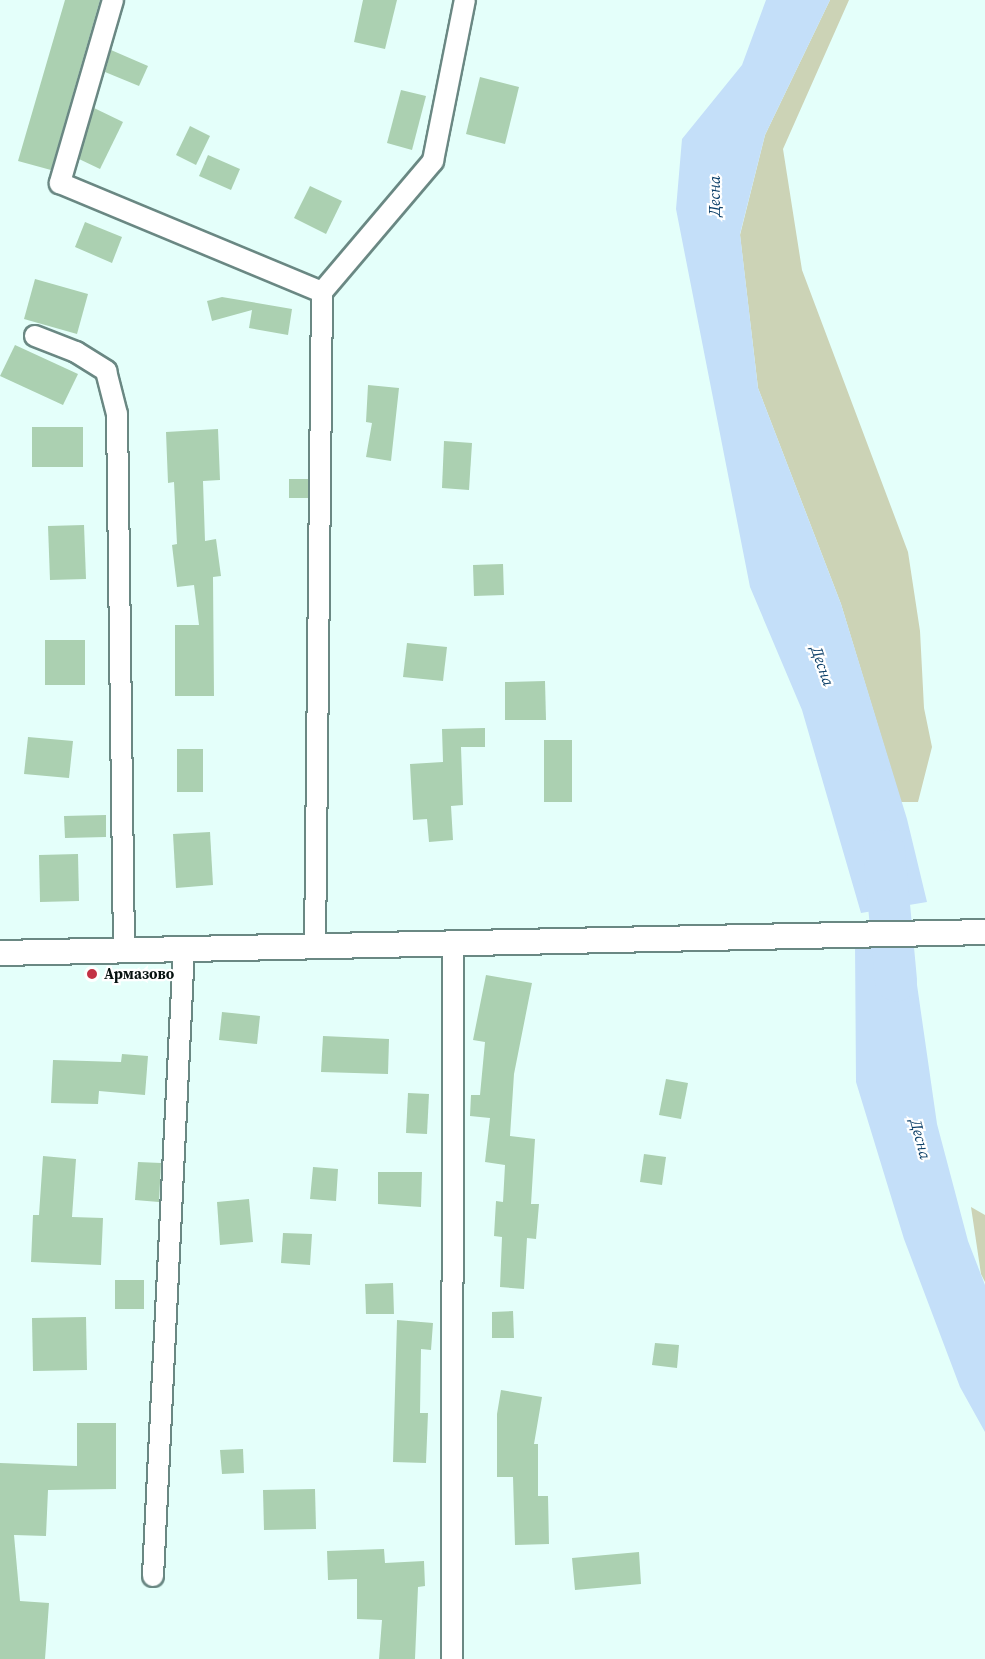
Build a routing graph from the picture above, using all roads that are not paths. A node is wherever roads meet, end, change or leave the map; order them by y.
1 (113, 0) edge
2 (465, 0) edge
3 (322, 292) junction
4 (35, 336) dead end
5 (985, 932) edge
6 (453, 944) junction
7 (315, 947) junction
8 (183, 950) junction
9 (124, 951) junction
10 (0, 953) edge
11 (153, 1576) dead end
12 (452, 1659) edge

1 - 3 street
2 - 3 street
3 - 7 street
4 - 9 street
5 - 6 street
6 - 7 street
6 - 12 street
7 - 8 street
8 - 9 street
8 - 11 street
9 - 10 street

